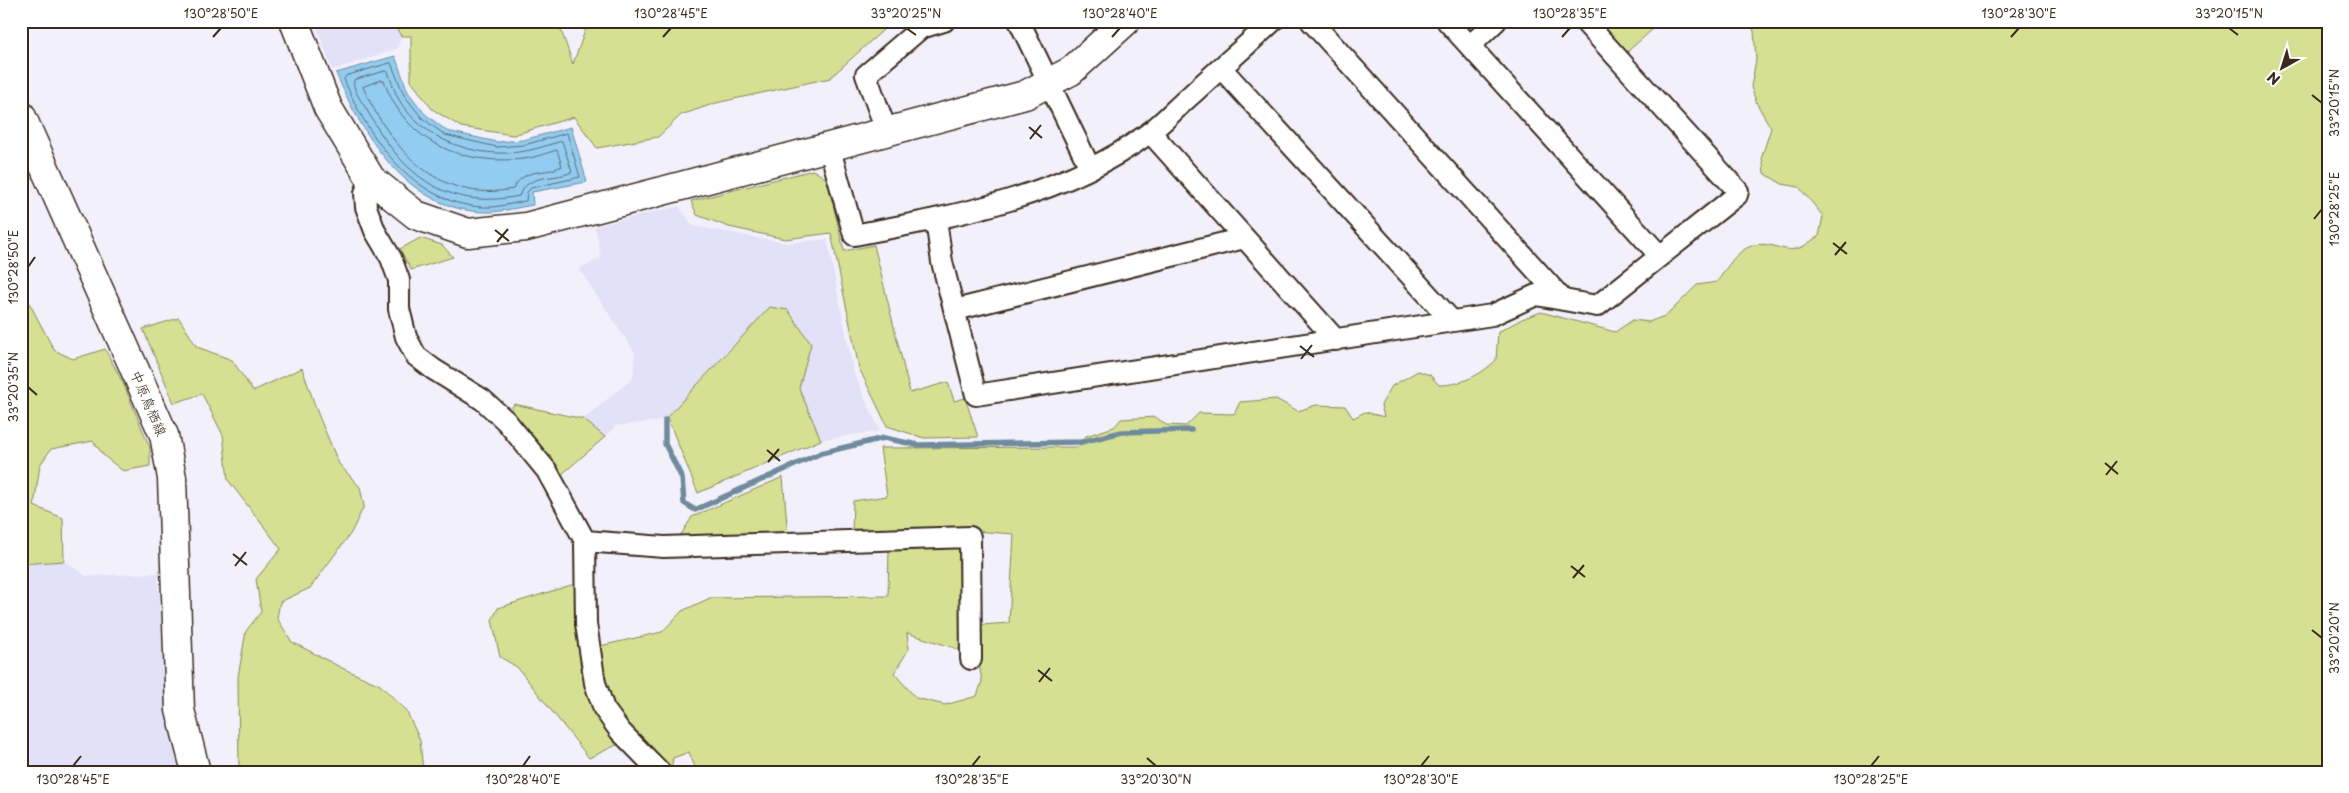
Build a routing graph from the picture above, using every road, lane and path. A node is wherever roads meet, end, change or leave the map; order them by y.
1 (294, 21) edge
2 (944, 21) edge
3 (1019, 21) edge
4 (1126, 21) edge
5 (1273, 21) edge
6 (1312, 21) edge
7 (1447, 21) edge
8 (1496, 21) edge
9 (1584, 21) edge
10 (1470, 46) junction
11 (1221, 68) junction
12 (1049, 82) junction
13 (21, 115) edge
14 (886, 130) junction
15 (1150, 132) junction
16 (829, 146) junction
17 (1090, 168) junction
18 (371, 179) junction
19 (936, 220) junction
20 (1244, 238) junction
21 (1660, 256) junction
22 (1563, 300) junction
23 (955, 310) junction
24 (1451, 320) junction
25 (1336, 340) junction
26 (585, 541) junction
27 (971, 659) dead end
28 (196, 772) edge
29 (660, 772) edge

1 - 18 street
2 - 14 street
3 - 12 street
4 - 12 street
5 - 11 street
6 - 22 street
7 - 10 street
8 - 10 street
9 - 21 street
10 - 21 street
11 - 15 street
11 - 24 street
12 - 14 street
12 - 17 street
13 - 28 street, 中原鳥栖線
14 - 16 street
15 - 17 street
15 - 20 street
16 - 18 street
16 - 19 street
17 - 19 street
18 - 26 street
19 - 23 street
20 - 23 street
20 - 25 street
21 - 22 street
22 - 24 street
23 - 25 street
24 - 25 street
26 - 27 street
26 - 29 street

